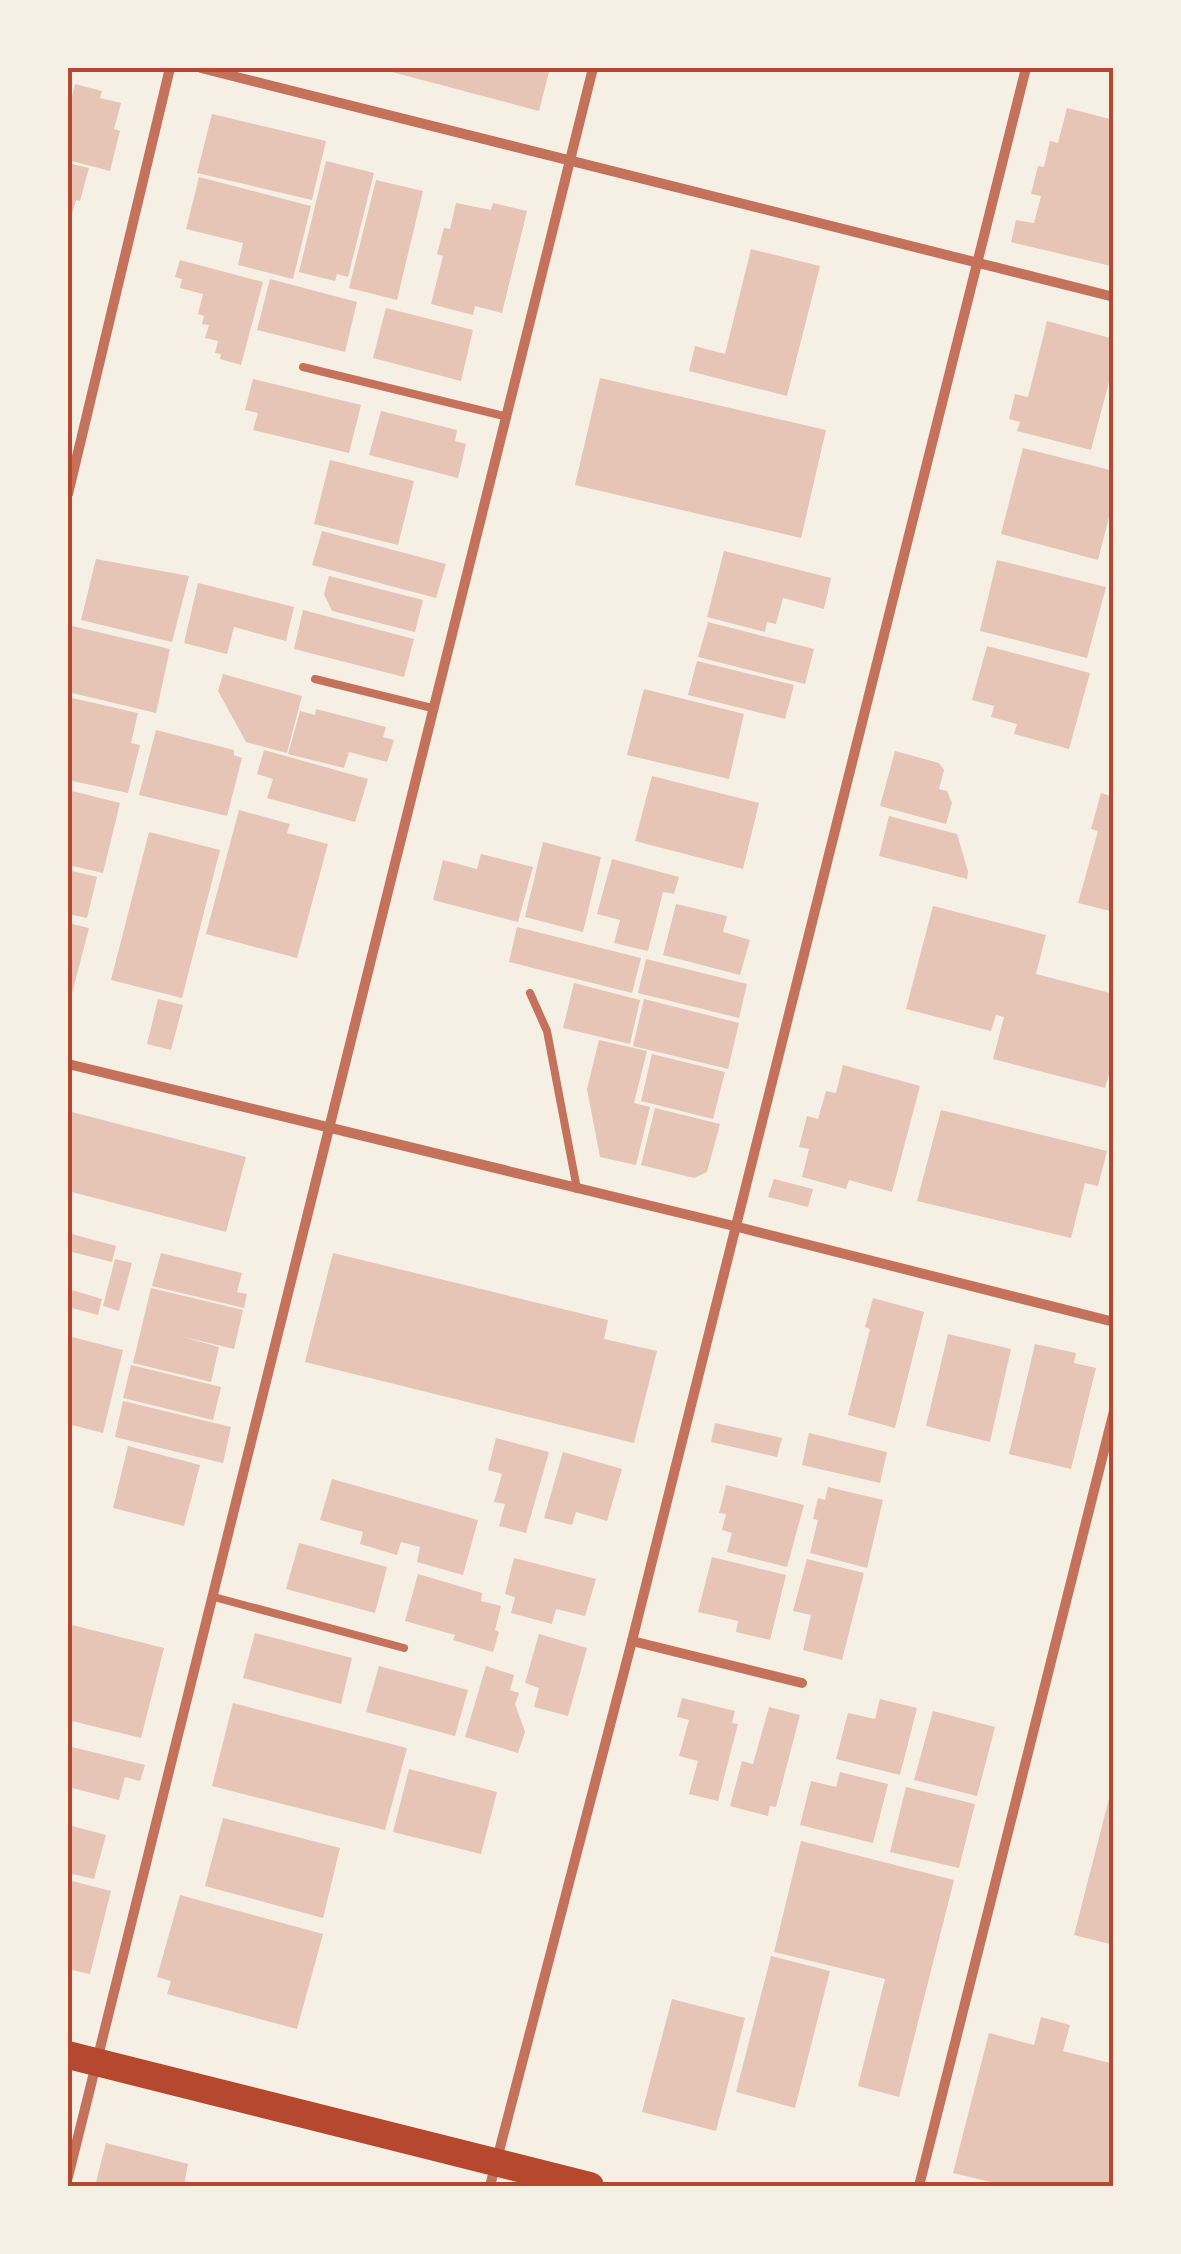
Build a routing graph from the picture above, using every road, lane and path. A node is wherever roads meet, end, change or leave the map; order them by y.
1 (170, 68) edge
2 (201, 68) edge
3 (594, 68) edge
4 (1026, 68) edge
5 (570, 160) junction
6 (975, 263) junction
7 (1114, 298) edge
8 (303, 367) dead end
9 (504, 416) junction
10 (68, 494) edge
11 (315, 679) dead end
12 (432, 708) junction
13 (530, 994) dead end
14 (68, 1064) edge
15 (328, 1129) junction
16 (576, 1189) junction
17 (734, 1226) junction
18 (1114, 1322) edge
19 (1114, 1412) edge
20 (214, 1597) junction
21 (632, 1641) junction
22 (404, 1648) dead end
23 (802, 1683) dead end
24 (68, 2055) edge
25 (97, 2062) junction
26 (493, 2174) edge
27 (68, 2177) edge
28 (590, 2186) edge
29 (920, 2186) edge

1 - 10 street
2 - 5 street
3 - 5 street
4 - 6 street
5 - 6 street
5 - 9 street
6 - 7 street
6 - 17 street
8 - 9 lane
9 - 12 street
11 - 12 lane
12 - 15 street
13 - 16 lane
14 - 15 street
15 - 16 street
15 - 20 street
16 - 17 street
17 - 18 street
17 - 21 street
19 - 29 street
20 - 22 lane
20 - 25 street
21 - 23 street
21 - 26 street
24 - 25 highway
25 - 26 highway
25 - 27 street
26 - 28 highway

